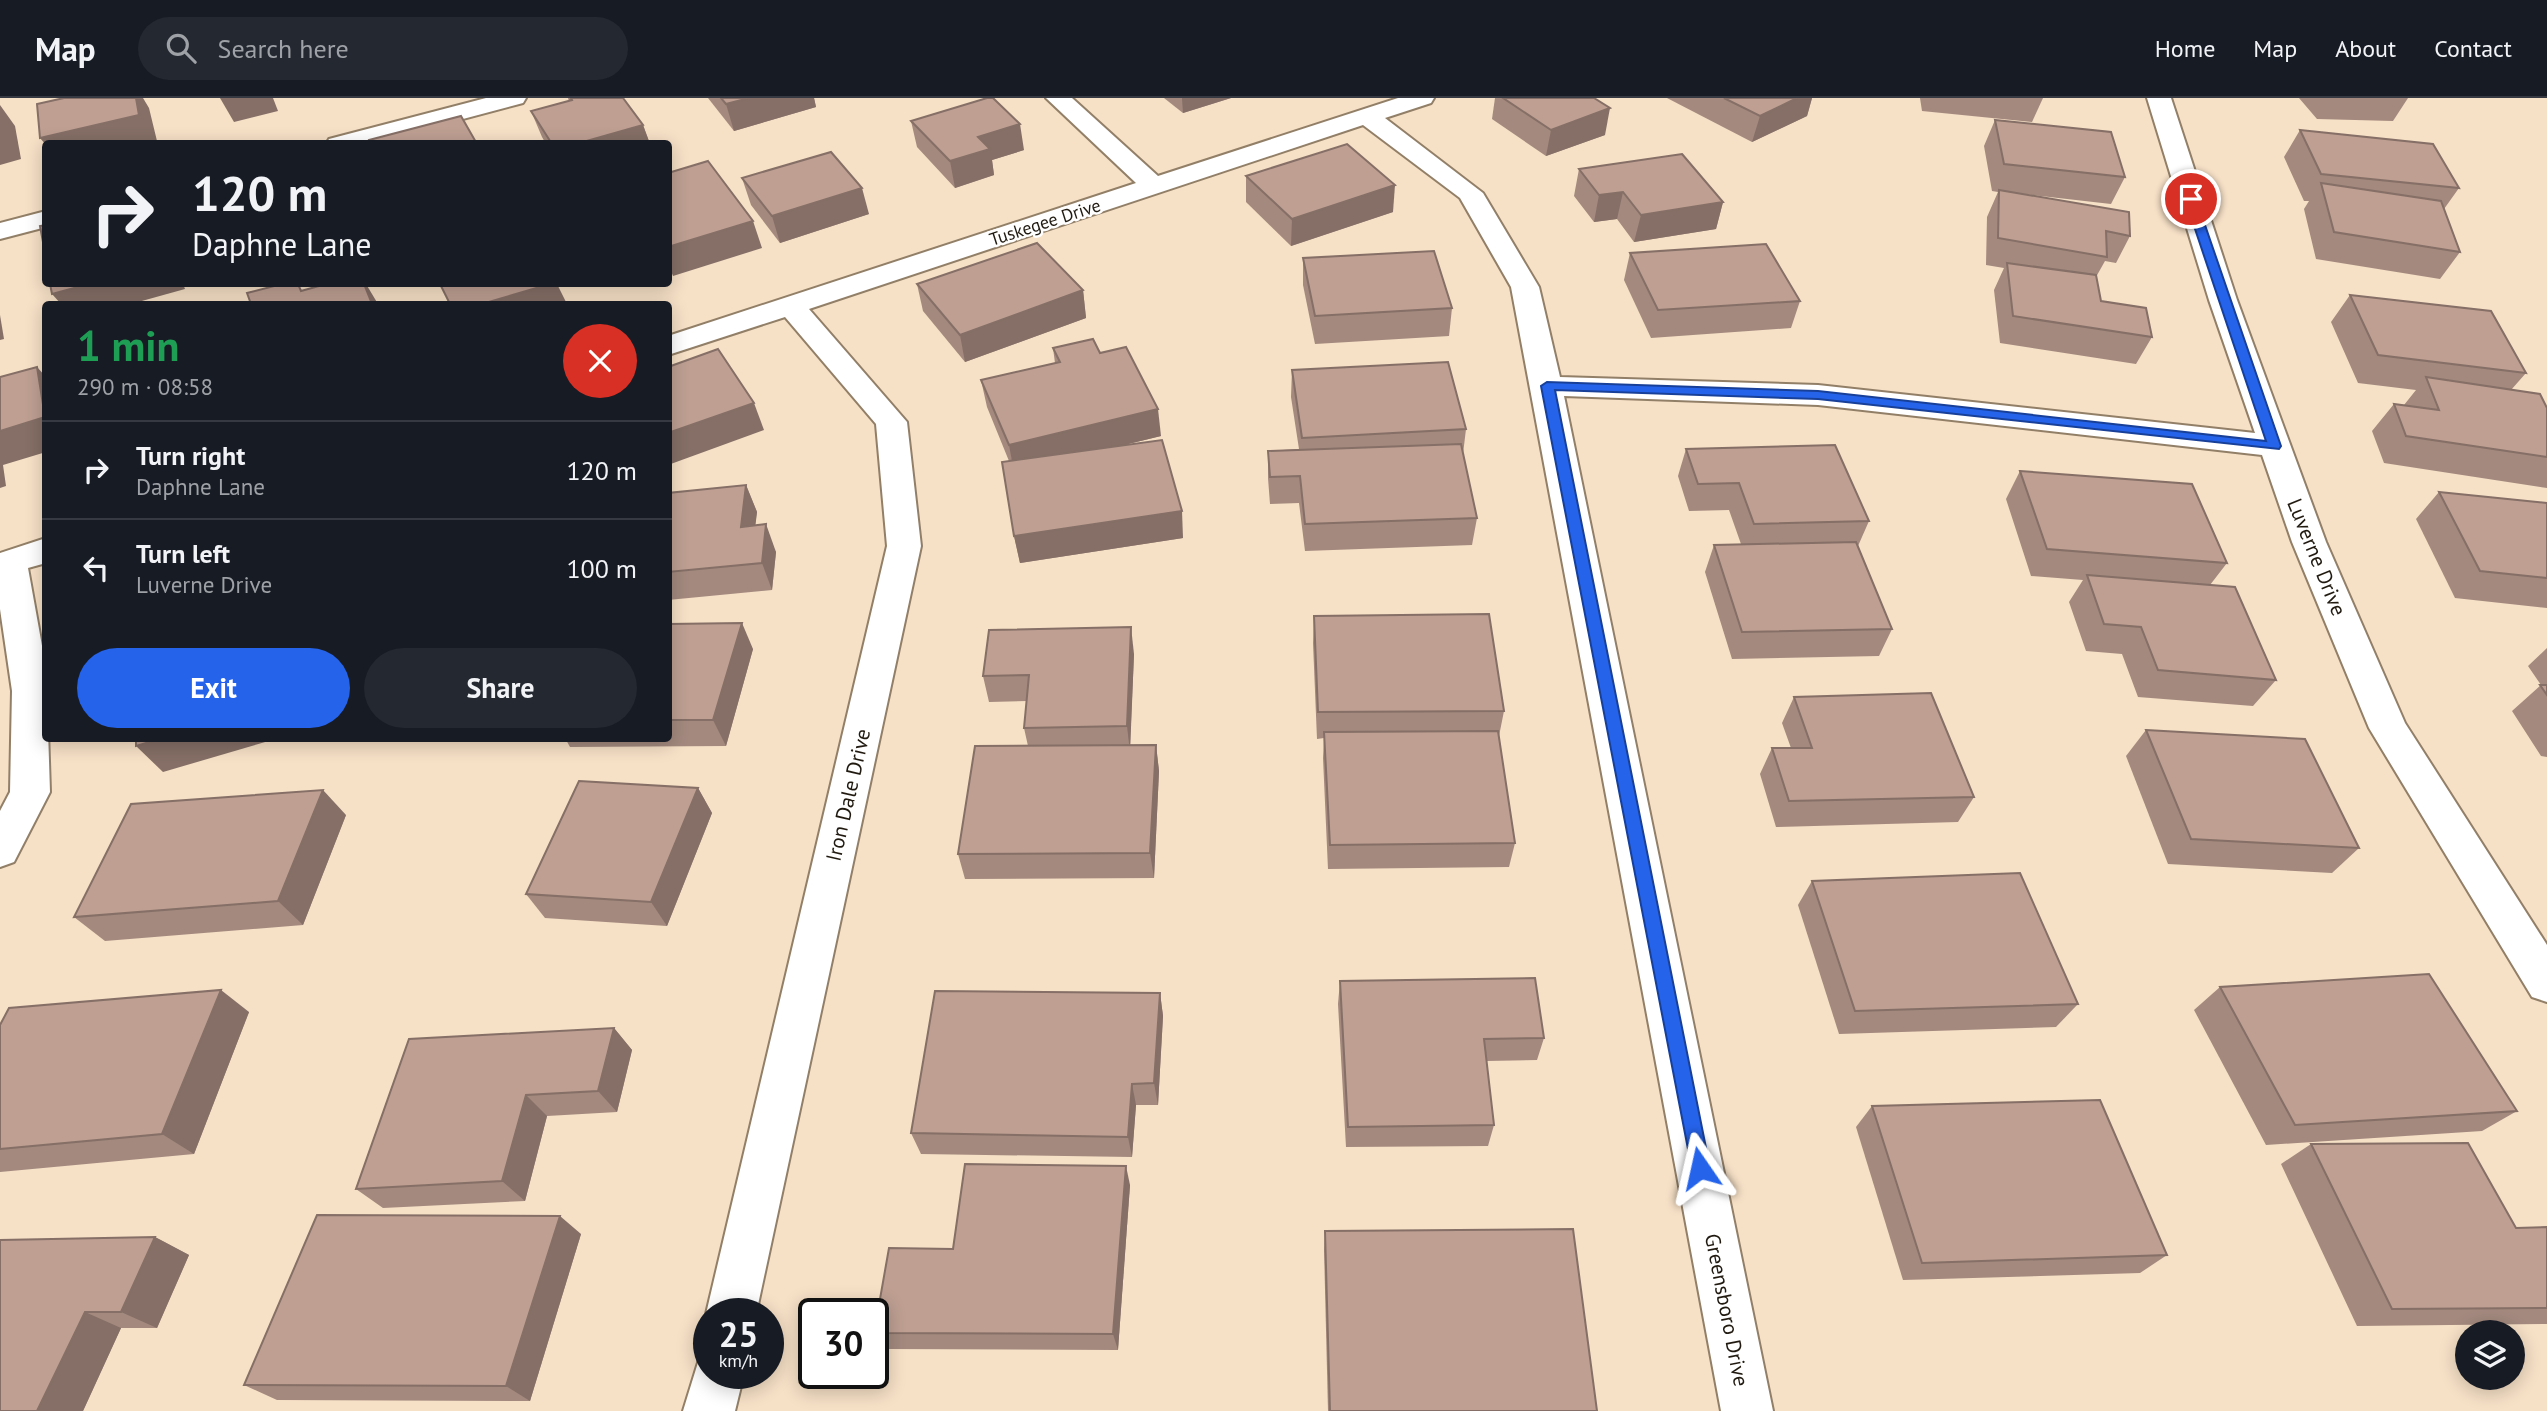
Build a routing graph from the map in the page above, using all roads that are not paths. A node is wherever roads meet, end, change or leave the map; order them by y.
1 (514, 98) edge
2 (1058, 98) edge
3 (1422, 98) edge
4 (2159, 98) edge
5 (1367, 117) junction
6 (353, 140) edge
7 (1155, 187) junction
8 (42, 220) edge
9 (0, 231) edge
10 (791, 306) junction
11 (672, 345) edge
12 (1547, 386) junction
13 (2275, 446) junction
14 (42, 551) edge
15 (5, 564) edge
16 (0, 850) edge
17 (2547, 983) edge
18 (735, 1298) edge
19 (714, 1389) edge
20 (709, 1411) edge
21 (1747, 1411) edge

1 - 6 street
2 - 7 street
3 - 5 street, Tuskegee Drive
4 - 13 street, Luverne Drive
5 - 7 street, Tuskegee Drive
5 - 12 street, Greensboro Drive
7 - 10 street, Tuskegee Drive
8 - 9 street
10 - 11 street, Tuskegee Drive
10 - 18 street, Iron Dale Drive
12 - 13 street
12 - 21 street, Greensboro Drive
13 - 17 street, Luverne Drive
14 - 15 street
15 - 16 street
19 - 20 street

